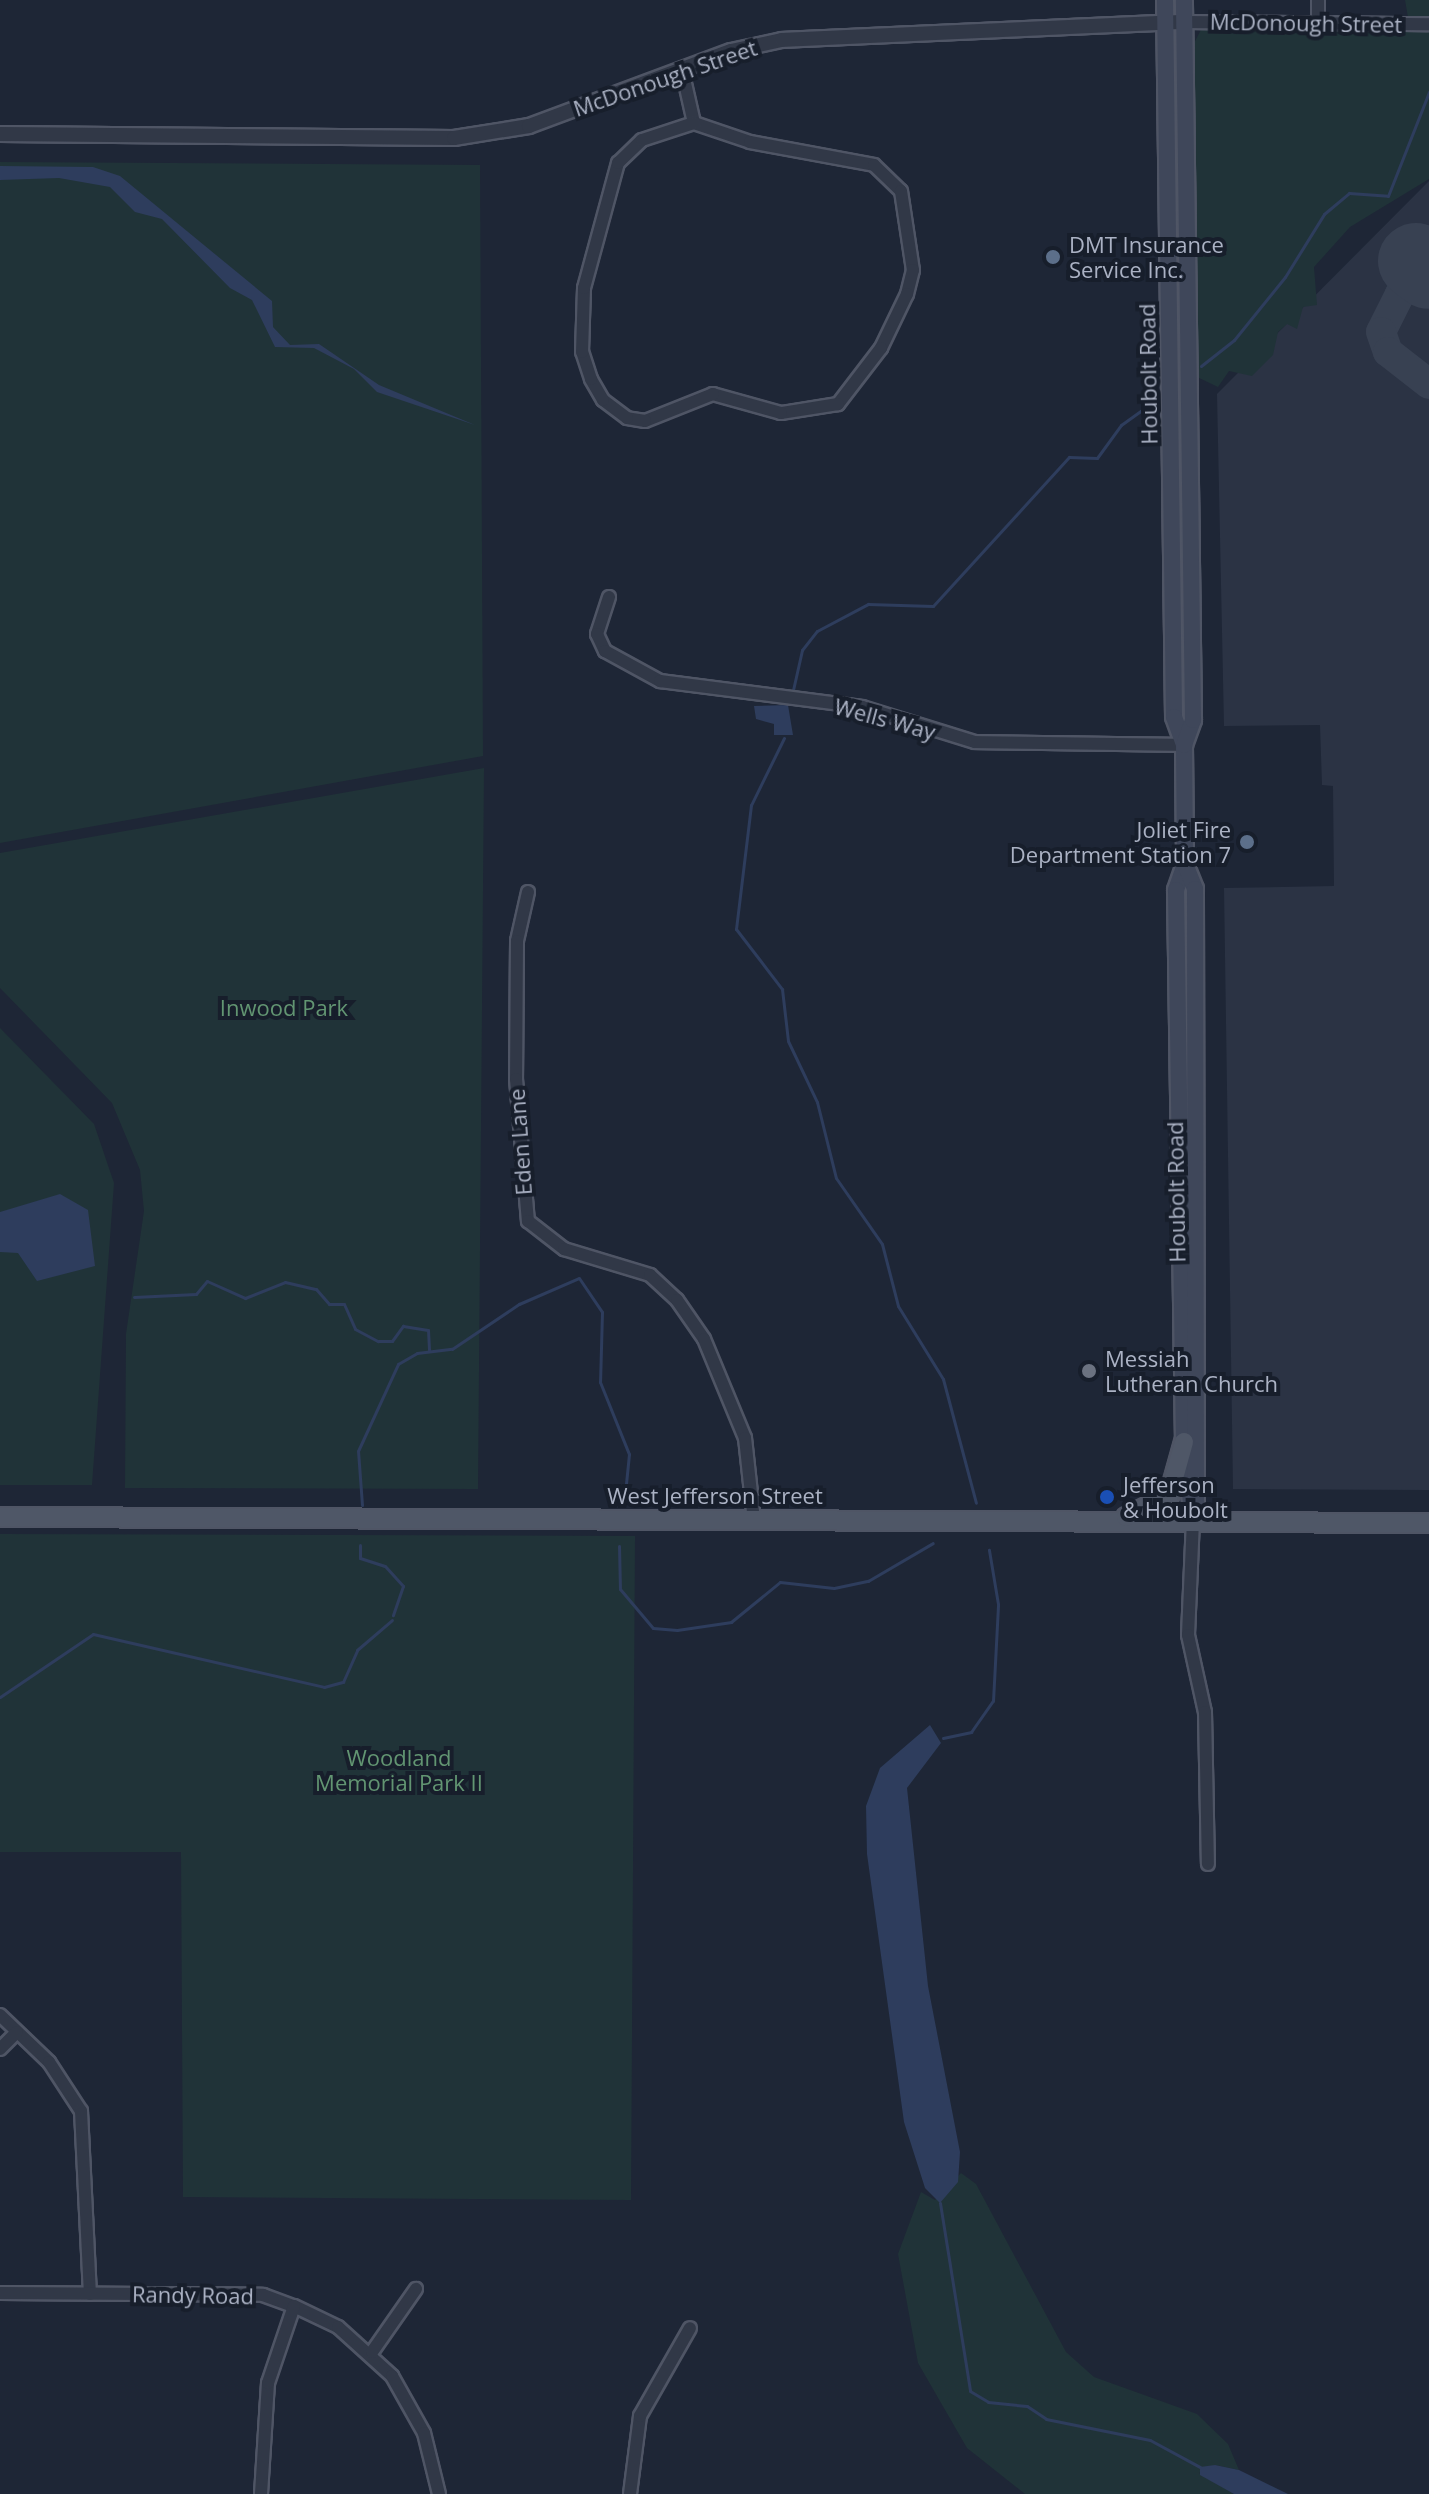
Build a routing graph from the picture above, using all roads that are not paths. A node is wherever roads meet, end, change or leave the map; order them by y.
1 (1165, 0) edge
2 (1184, 0) edge
3 (1318, 0) edge
4 (1165, 22) junction
5 (1184, 22) junction
6 (1318, 24) junction
7 (1429, 24) edge
8 (682, 70) junction
9 (694, 123) junction
10 (0, 134) edge
11 (609, 597) dead end
12 (1184, 745) junction
13 (1185, 864) junction
14 (528, 892) dead end
15 (1184, 1442) junction
16 (0, 1517) edge
17 (1193, 1520) junction
18 (754, 1521) junction
19 (1116, 1521) junction
20 (1429, 1523) edge
21 (1208, 1864) dead end
22 (0, 2015) edge
23 (17, 2032) junction
24 (0, 2049) edge
25 (416, 2289) dead end
26 (0, 2293) edge
27 (90, 2294) junction
28 (294, 2306) junction
29 (690, 2328) dead end
30 (372, 2352) junction
31 (261, 2494) edge
32 (439, 2494) edge
33 (630, 2494) edge

1 - 4 main road, Houbolt Road
2 - 5 main road, Houbolt Road
3 - 6 street
4 - 5 street, McDonough Street
4 - 8 street, McDonough Street
4 - 12 main road, Houbolt Road
5 - 6 street, McDonough Street
5 - 12 main road, Houbolt Road
6 - 7 street, McDonough Street
8 - 9 street
8 - 10 street, McDonough Street
9 - 9 street
11 - 12 street, Wells Way
12 - 13 main road, Houbolt Road
13 - 15 main road, Houbolt Road
13 - 17 main road, Houbolt Road
14 - 18 street, Eden Lane
15 - 17 main road, Houbolt Road
15 - 19 main road
16 - 18 main road, West Jefferson Street
17 - 19 main road, West Jefferson Street
17 - 20 main road, West Jefferson Street
17 - 21 street, Houbolt Road
18 - 19 main road, West Jefferson Street
22 - 23 street
23 - 24 street
23 - 27 street
25 - 30 street
26 - 27 street, Randy Road
27 - 28 street, Randy Road
28 - 30 street, Randy Road
28 - 31 street
29 - 33 street
30 - 32 street

